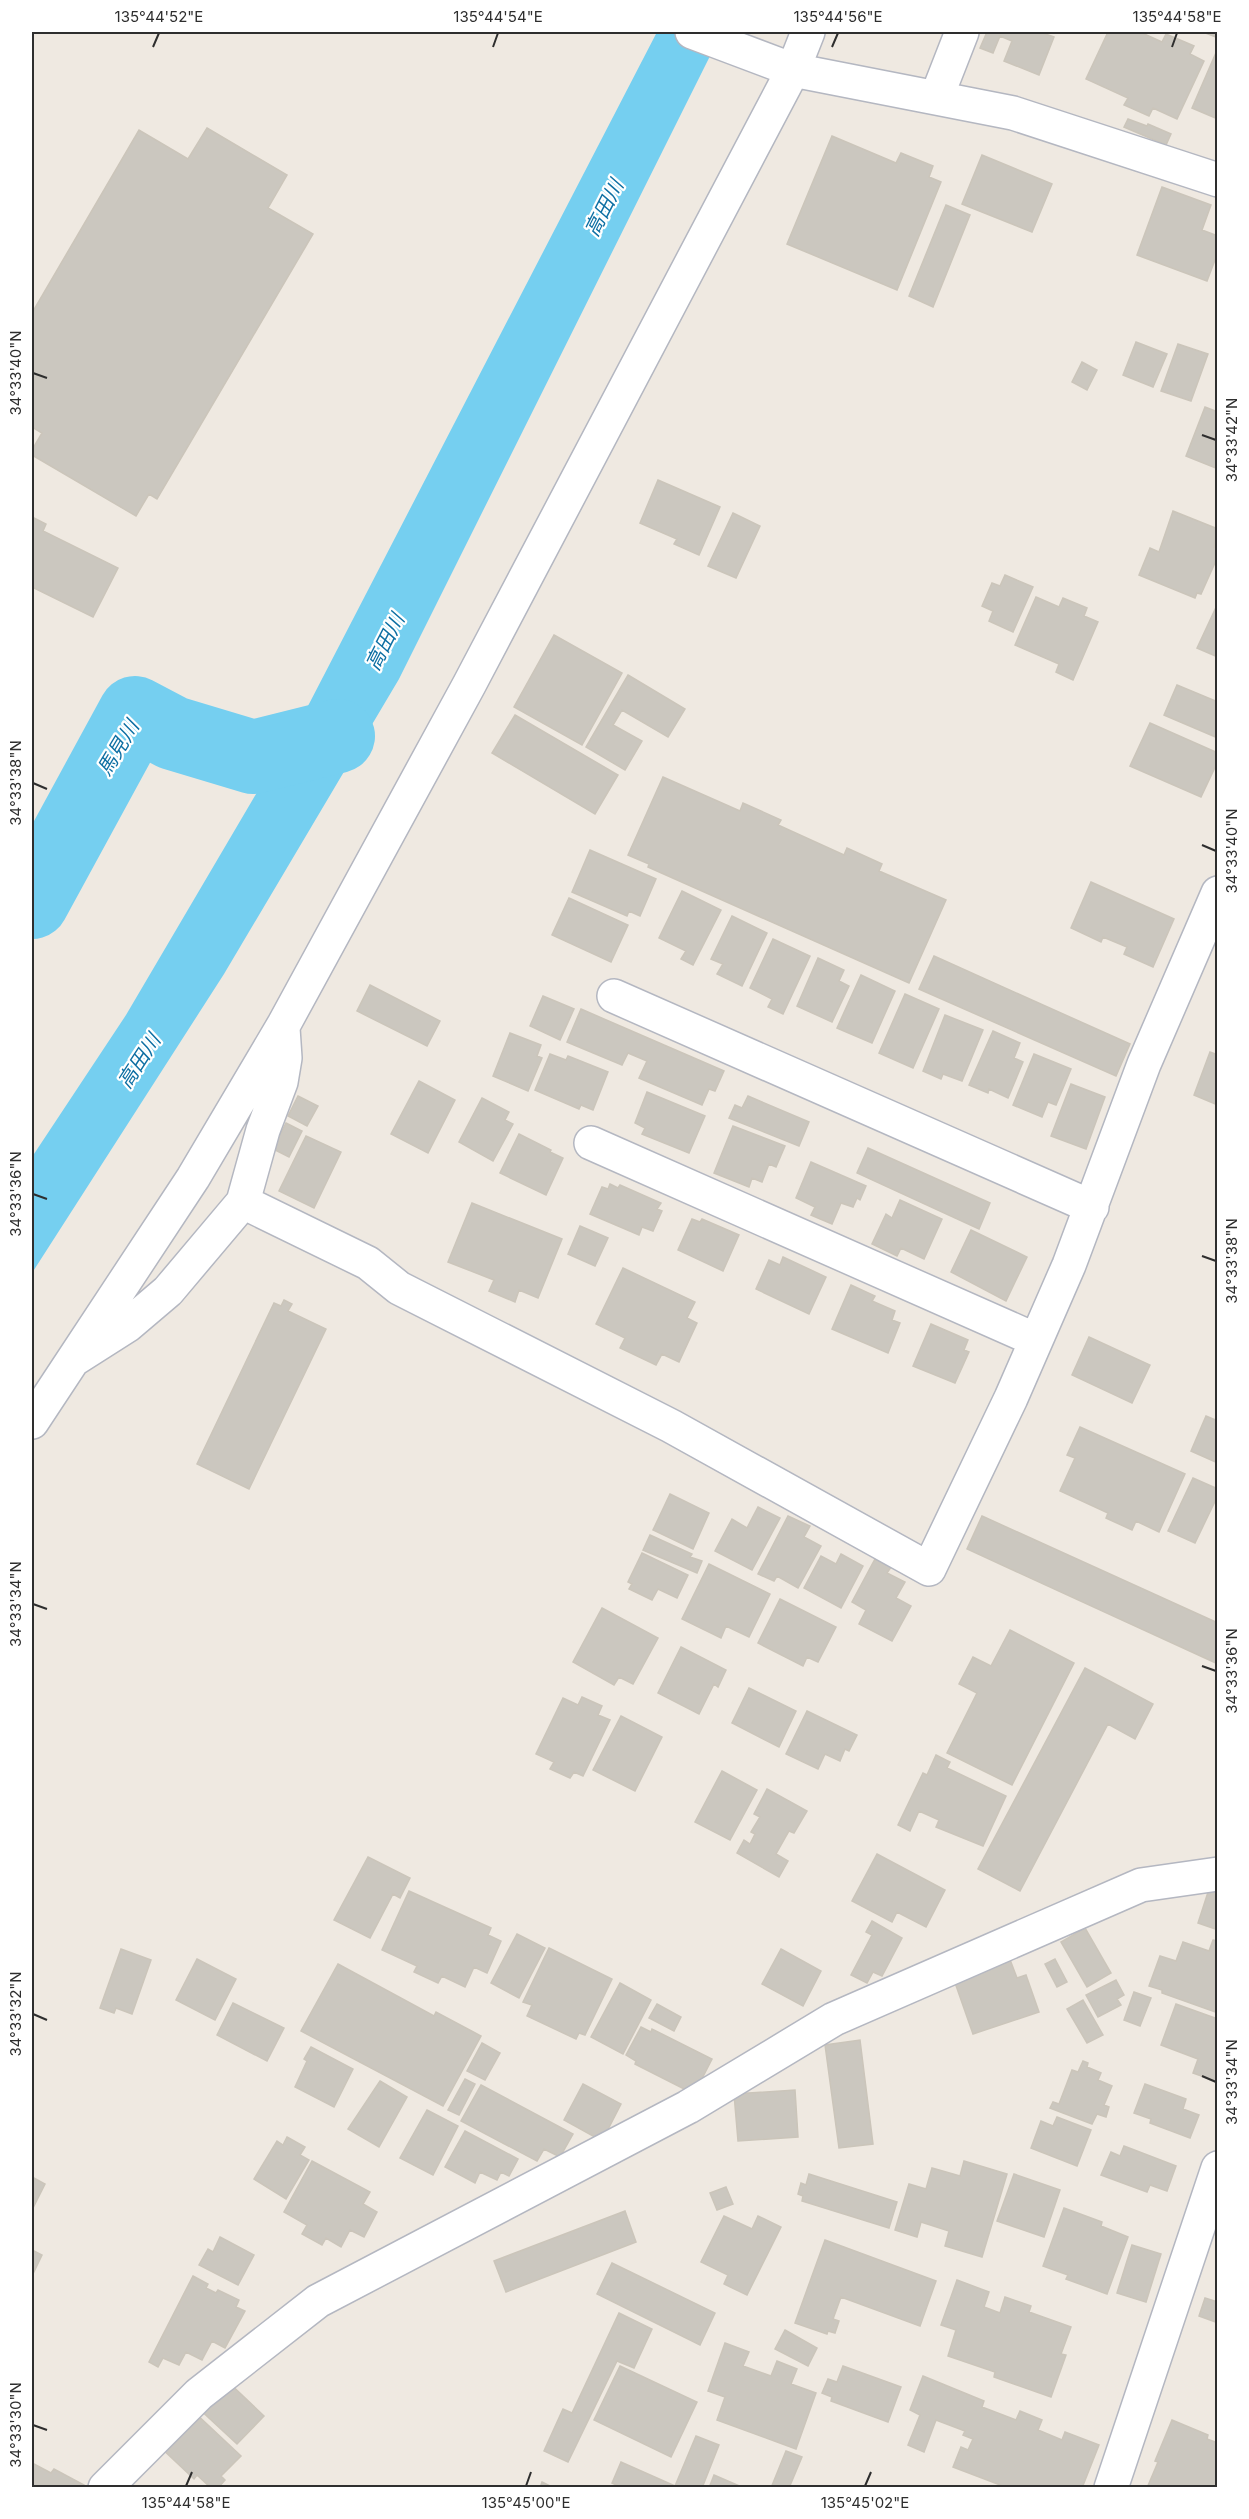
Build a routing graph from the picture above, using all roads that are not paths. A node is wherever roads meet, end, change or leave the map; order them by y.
1 (692, 32) edge
2 (808, 32) edge
3 (962, 32) edge
4 (793, 70) junction
5 (937, 96) junction
6 (1218, 180) edge
7 (1218, 893) edge
8 (614, 996) dead end
9 (283, 1026) junction
10 (591, 1143) dead end
11 (243, 1202) junction
12 (1092, 1207) junction
13 (1036, 1340) junction
14 (73, 1360) junction
15 (32, 1422) edge
16 (1218, 1874) edge
17 (1218, 2169) edge
18 (105, 2487) edge
19 (1111, 2487) edge

1 - 4 street
2 - 4 street
3 - 5 street
4 - 5 street
4 - 9 street
5 - 6 street
7 - 12 street
8 - 12 street
9 - 11 street
9 - 14 street
10 - 13 street
11 - 13 street
11 - 14 street
12 - 13 street
14 - 15 street
16 - 18 street
17 - 19 street

